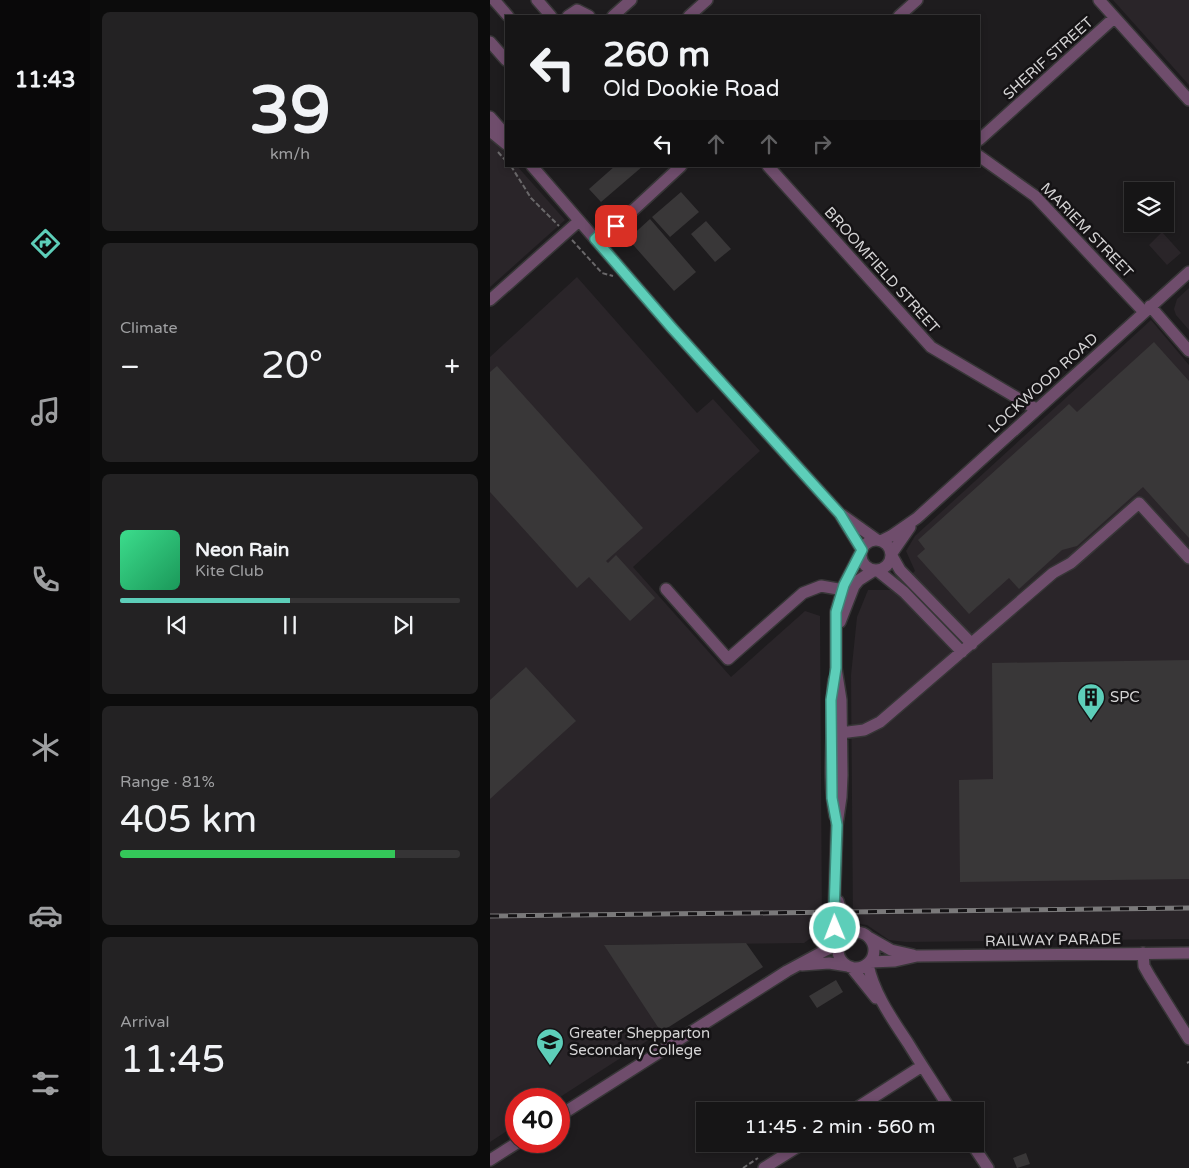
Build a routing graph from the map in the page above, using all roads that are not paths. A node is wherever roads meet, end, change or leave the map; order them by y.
1 (494, 0) edge
2 (537, 0) edge
3 (630, 0) edge
4 (707, 0) edge
5 (917, 0) edge
6 (1099, 0) edge
7 (507, 15) edge
8 (550, 15) edge
9 (570, 15) edge
10 (587, 15) edge
11 (614, 15) edge
12 (690, 15) edge
13 (900, 15) edge
14 (1114, 18) junction
15 (490, 42) edge
16 (505, 59) edge
17 (1189, 100) edge
18 (490, 117) edge
19 (490, 131) edge
20 (505, 134) edge
21 (980, 139) edge
22 (505, 143) edge
23 (980, 157) edge
24 (533, 167) edge
25 (680, 167) edge
26 (769, 167) edge
27 (580, 221) junction
28 (598, 242) junction
29 (1189, 272) edge
30 (490, 300) edge
31 (1148, 309) junction
32 (1189, 351) edge
33 (1036, 409) junction
34 (840, 514) junction
35 (917, 518) junction
36 (879, 540) junction
37 (862, 551) junction
38 (892, 555) junction
39 (1189, 558) edge
40 (876, 571) junction
41 (666, 589) dead end
42 (842, 592) junction
43 (836, 630) junction
44 (972, 644) junction
45 (962, 652) junction
46 (837, 734) junction
47 (836, 887) junction
48 (861, 934) junction
49 (840, 943) junction
50 (1189, 953) edge
51 (1143, 954) junction
52 (917, 956) junction
53 (869, 963) junction
54 (849, 967) junction
55 (787, 971) junction
56 (894, 1021) junction
57 (1189, 1039) edge
58 (922, 1066) junction
59 (866, 1102) edge
60 (945, 1102) edge
61 (570, 1109) edge
62 (505, 1150) edge
63 (789, 1152) edge
64 (977, 1152) edge
65 (490, 1160) edge
66 (764, 1168) edge
67 (988, 1168) edge

1 - 7 street
2 - 8 street
3 - 11 street
4 - 12 street
5 - 13 street
6 - 14 street
9 - 10 street
14 - 17 street
14 - 21 street, SHERIF STREET
15 - 16 street
18 - 20 street
19 - 22 street
23 - 31 street, MARIEM STREET
24 - 27 street
25 - 28 street
26 - 33 street, BROOMFIELD STREET
27 - 28 street
27 - 30 street
28 - 34 street
29 - 31 street, LOCKWOOD ROAD
31 - 32 street, MARIEM STREET
31 - 33 street, LOCKWOOD ROAD
33 - 35 street, LOCKWOOD ROAD
34 - 36 street
34 - 37 street
35 - 36 street, LOCKWOOD ROAD
35 - 38 street, LOCKWOOD ROAD
36 - 37 street
36 - 38 street
37 - 40 street
37 - 42 street
38 - 40 street
38 - 44 street
39 - 44 street
40 - 43 street
40 - 45 street
41 - 42 street
42 - 43 street
43 - 46 street
44 - 45 street
45 - 46 street
46 - 47 street
47 - 48 street
47 - 49 street
48 - 49 street
48 - 52 street, RAILWAY PARADE
48 - 53 street
49 - 54 street
49 - 55 street
50 - 51 street, RAILWAY PARADE
51 - 52 street, RAILWAY PARADE
51 - 57 street
52 - 53 street, RAILWAY PARADE
53 - 54 street
53 - 56 street
54 - 55 street
54 - 56 street
55 - 61 street
56 - 58 street
58 - 59 street
58 - 60 street
62 - 65 street
63 - 66 street
64 - 67 street

